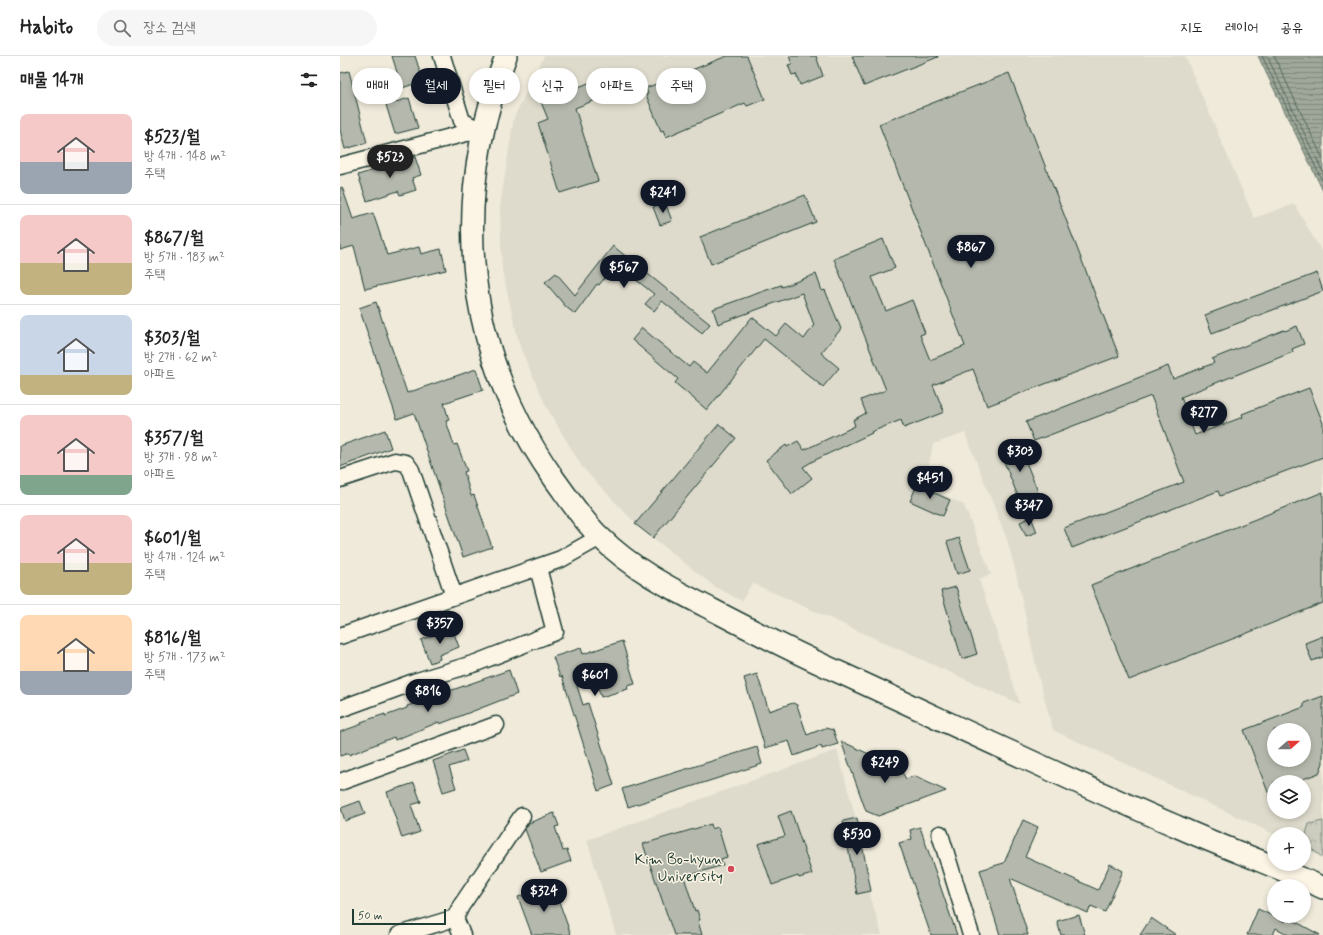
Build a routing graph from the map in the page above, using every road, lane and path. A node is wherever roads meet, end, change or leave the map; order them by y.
1 (442, 56) edge
2 (506, 56) edge
3 (483, 132) junction
4 (340, 166) edge
5 (340, 479) edge
6 (600, 537) junction
7 (538, 568) junction
8 (454, 596) junction
9 (340, 636) edge
10 (340, 709) edge
11 (496, 725) dead end
12 (340, 782) edge
13 (522, 816) dead end
14 (940, 834) dead end
15 (1323, 888) edge
16 (456, 918) junction
17 (399, 935) edge
18 (462, 935) edge
19 (971, 935) edge

1 - 3 street
2 - 3 main road
3 - 4 street
3 - 6 main road
5 - 8 street
6 - 7 street
6 - 15 main road
7 - 8 street
7 - 10 street
8 - 9 street
11 - 12 street
13 - 16 street
14 - 19 street
16 - 17 street
16 - 18 street

